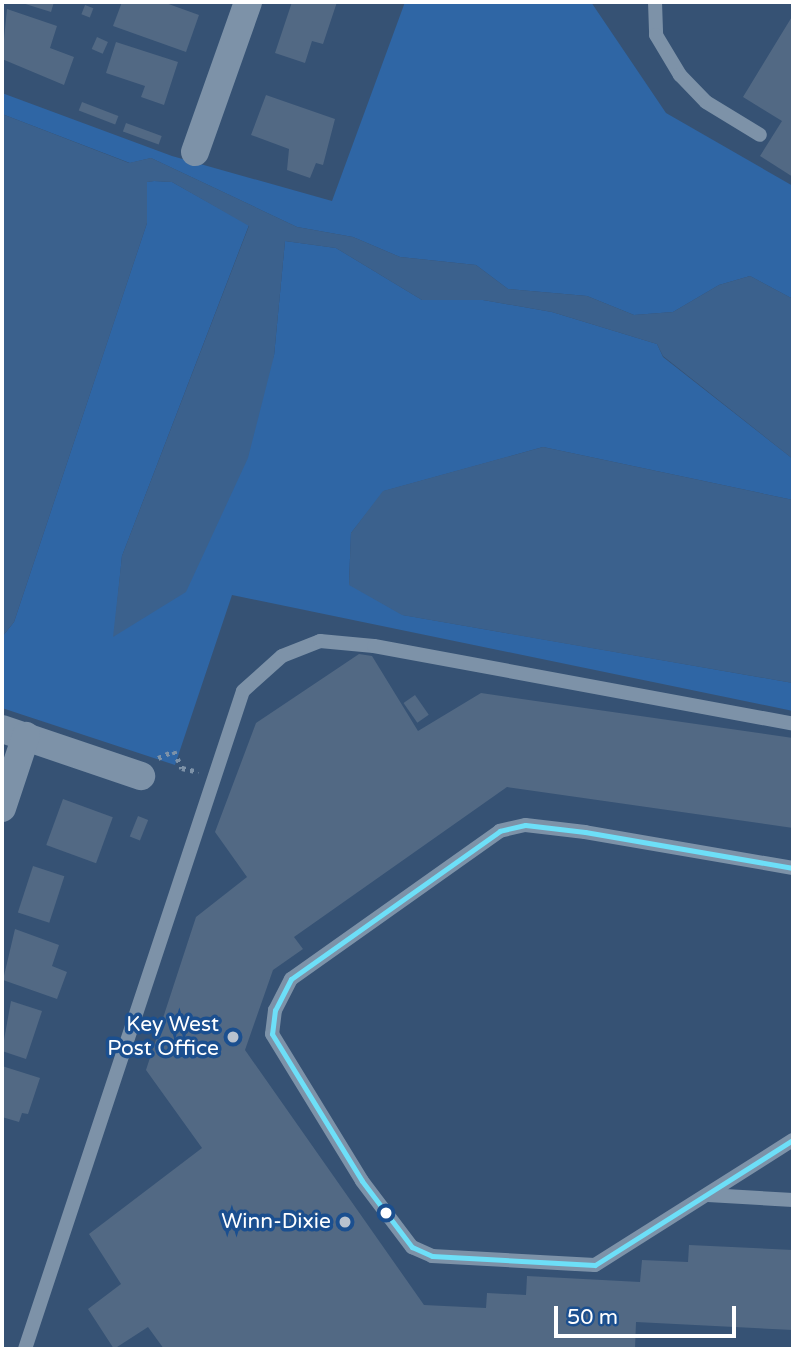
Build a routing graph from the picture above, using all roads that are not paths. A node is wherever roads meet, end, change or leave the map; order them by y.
1 (248, 2) edge
2 (655, 2) edge
3 (760, 135) dead end
4 (195, 152) dead end
5 (793, 724) edge
6 (14, 733) edge
7 (141, 776) road end
8 (2, 808) edge
9 (793, 868) edge
10 (793, 1140) edge
11 (708, 1195) junction
12 (793, 1200) edge
13 (25, 1349) edge

1 - 4 street
2 - 3 lane
5 - 13 lane
6 - 7 street
6 - 8 street
9 - 11 lane
10 - 11 lane
11 - 12 lane

